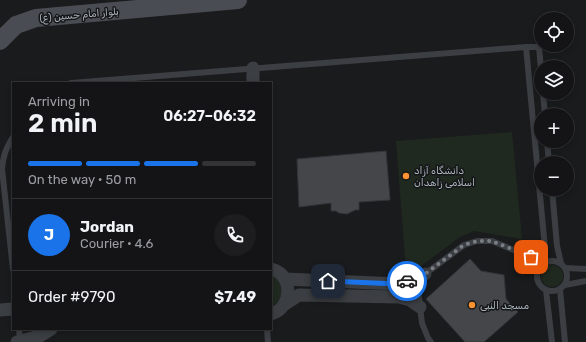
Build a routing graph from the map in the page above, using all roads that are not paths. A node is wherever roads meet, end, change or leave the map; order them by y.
1 (238, 0) edge
2 (0, 41) edge
3 (526, 47) junction
4 (540, 60) edge
5 (253, 68) junction
6 (84, 82) edge
7 (254, 82) edge
8 (534, 133) edge
9 (12, 139) edge
10 (535, 148) edge
11 (553, 196) edge
12 (12, 259) edge
13 (545, 263) junction
14 (563, 265) junction
15 (272, 269) edge
16 (586, 269) edge
17 (425, 274) junction
18 (286, 279) junction
19 (586, 281) edge
20 (563, 287) junction
21 (546, 290) junction
22 (285, 304) junction
23 (420, 307) junction
24 (12, 309) edge
25 (0, 310) edge
26 (272, 313) edge
27 (19, 330) edge
28 (49, 330) edge
29 (267, 330) edge
30 (18, 342) edge
31 (268, 342) edge
32 (431, 342) edge
33 (552, 342) edge
34 (566, 342) edge

1 - 2 main road, بلوار امام حسین (ع)
3 - 4 lane
3 - 5 lane
3 - 8 lane
5 - 6 lane
5 - 7 street
9 - 12 lane
10 - 13 lane
11 - 14 lane
13 - 14 lane
13 - 17 lane
13 - 21 lane
14 - 16 lane
14 - 20 lane
15 - 18 street
17 - 18 street
17 - 23 lane
18 - 22 street
19 - 20 lane
20 - 21 lane
20 - 34 lane
21 - 33 lane
22 - 23 street
22 - 26 street
23 - 32 lane
24 - 25 street
27 - 30 lane
28 - 30 street
29 - 31 lane

